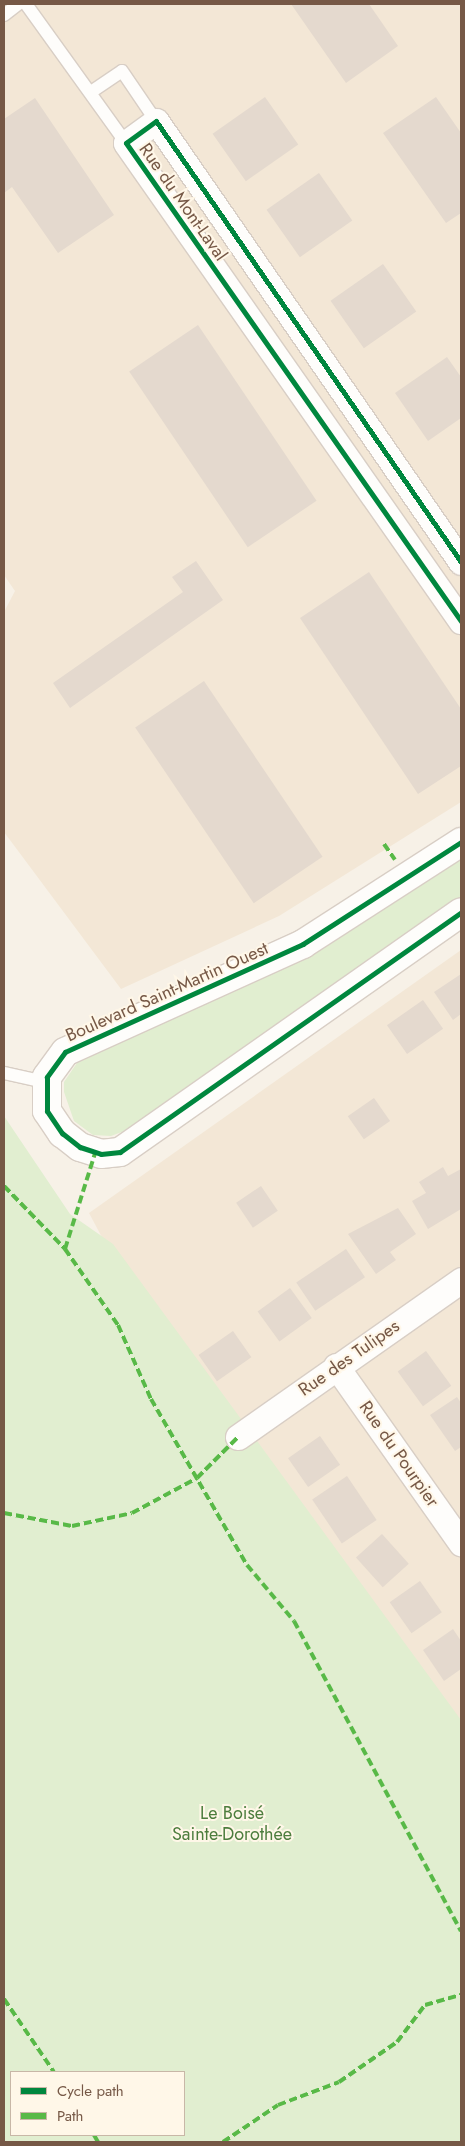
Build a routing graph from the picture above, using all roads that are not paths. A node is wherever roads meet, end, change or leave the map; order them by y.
1 (18, 4) edge
2 (26, 4) edge
3 (4, 15) edge
4 (91, 92) junction
5 (156, 121) junction
6 (126, 143) junction
7 (461, 562) edge
8 (461, 621) edge
9 (461, 842) edge
10 (461, 912) edge
11 (4, 1073) edge
12 (45, 1082) junction
13 (461, 1280) edge
14 (336, 1366) junction
15 (238, 1437) dead end
16 (461, 1543) edge

1 - 3 lane
2 - 4 lane
4 - 5 lane
4 - 6 lane
5 - 6 street, Rue du Mont-Laval
5 - 7 street, Rue du Mont-Laval
6 - 8 street, Rue du Mont-Laval
9 - 12 street, Boulevard Saint-Martin Ouest
10 - 12 street
11 - 12 lane
13 - 14 street, Rue des Tulipes
14 - 15 street, Rue des Tulipes
14 - 16 street, Rue du Pourpier

